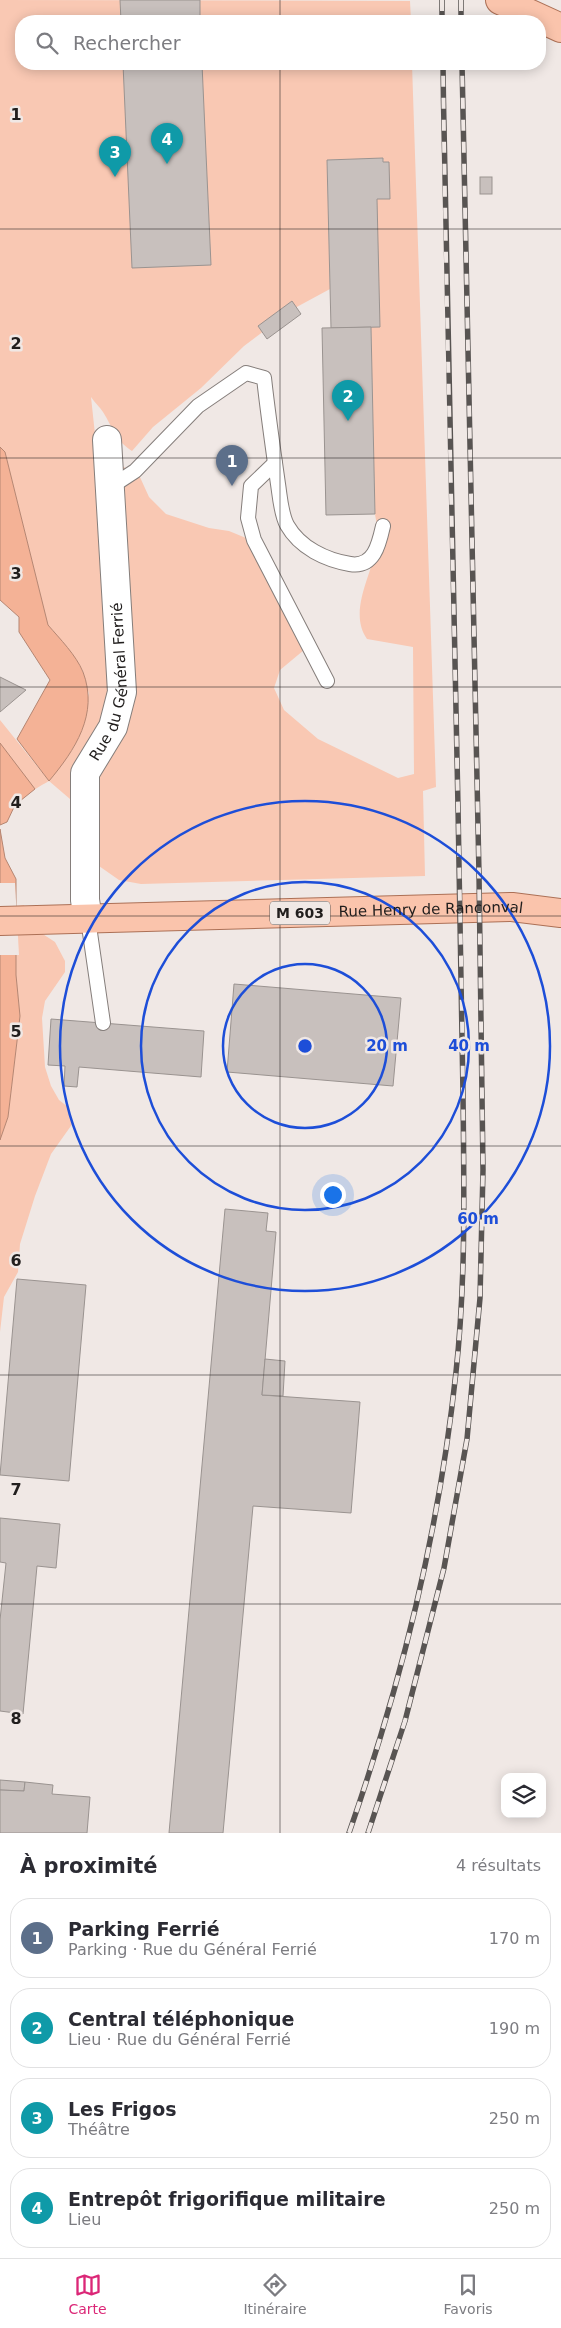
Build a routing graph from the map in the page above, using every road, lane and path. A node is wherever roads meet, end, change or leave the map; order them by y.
1 (500, 0) edge
2 (533, 15) edge
3 (546, 21) edge
4 (561, 28) edge
5 (107, 440) dead end
6 (275, 463) junction
7 (109, 488) junction
8 (383, 526) dead end
9 (327, 681) dead end
10 (561, 895) edge
11 (512, 907) junction
12 (561, 913) edge
13 (88, 919) junction
14 (0, 921) edge
15 (103, 1023) dead end

1 - 2 main road
3 - 4 main road
5 - 7 street, Rue du Général Ferrié
6 - 7 lane
6 - 8 lane
6 - 9 lane
7 - 13 street, Rue du Général Ferrié
10 - 11 main road, M 603
11 - 12 main road, Rue Henry de Ranconval / M 603
11 - 13 main road, Rue Henry de Ranconval / M 603
13 - 14 main road, Rue Henry de Ranconval / M 603
13 - 15 lane

